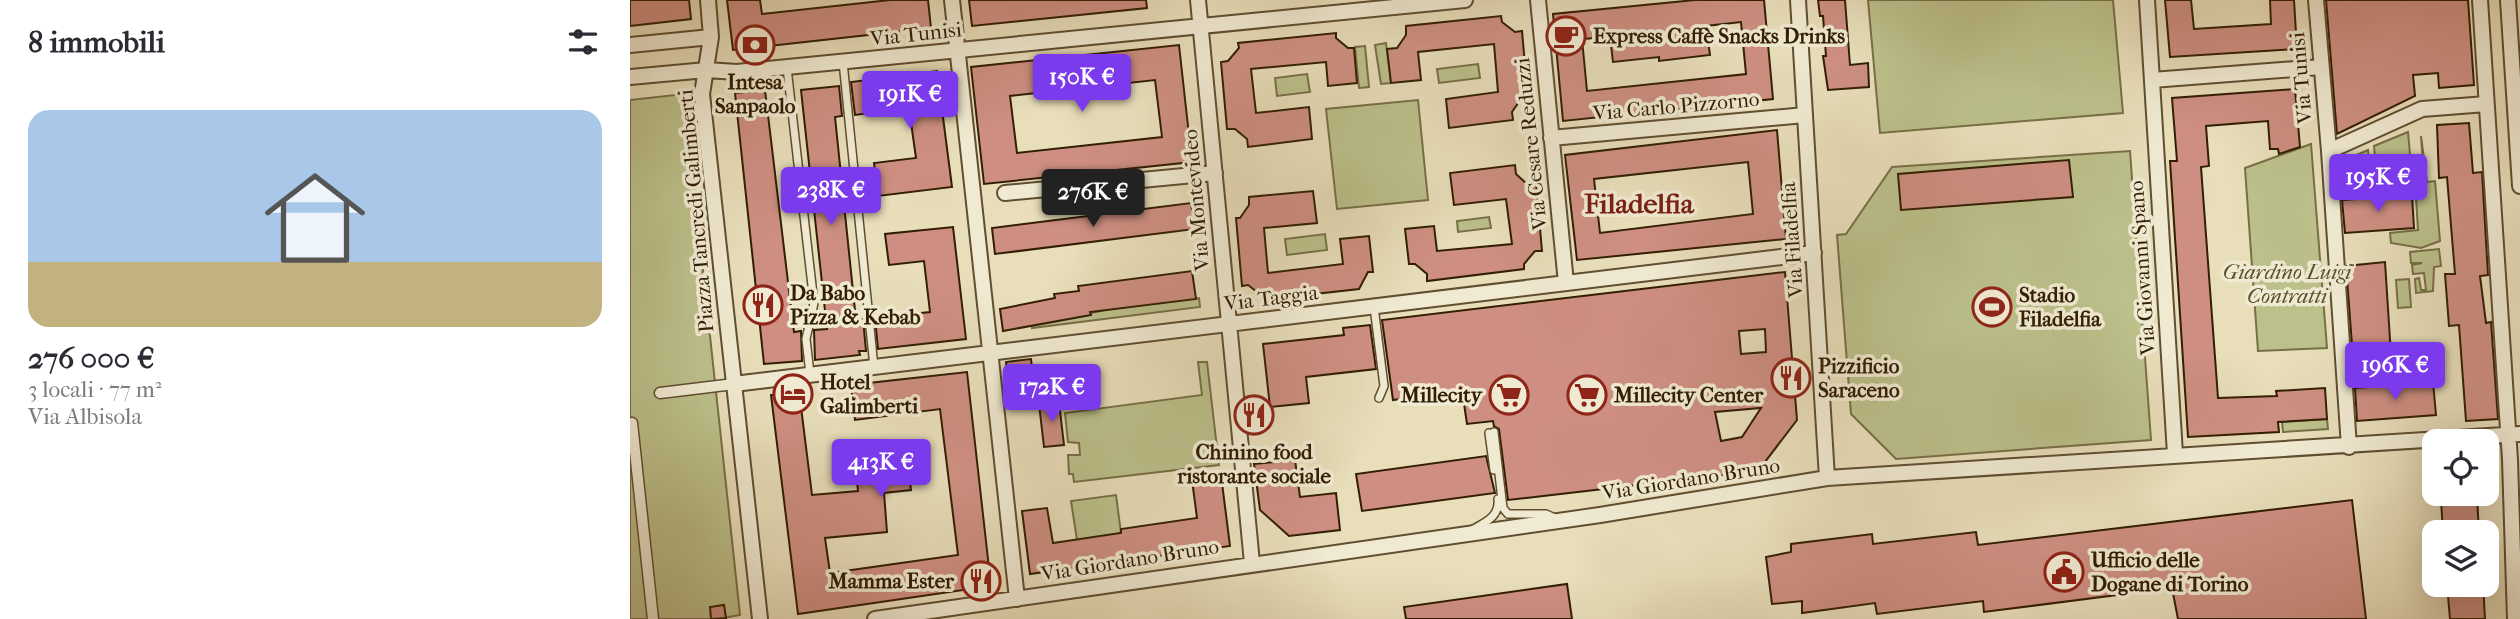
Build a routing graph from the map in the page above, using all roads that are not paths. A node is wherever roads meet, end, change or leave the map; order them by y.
1 (708, 0) edge
2 (952, 0) edge
3 (1198, 0) edge
4 (1465, 0) edge
5 (1538, 0) edge
6 (1798, 0) edge
7 (2147, 0) edge
8 (2316, 0) edge
9 (2480, 0) edge
10 (2508, 0) edge
11 (1201, 26) junction
12 (711, 37) junction
13 (630, 45) edge
14 (957, 51) junction
15 (843, 62) junction
16 (2320, 66) junction
17 (787, 68) junction
18 (706, 70) junction
19 (630, 77) edge
20 (2152, 80) junction
21 (2486, 104) junction
22 (1805, 115) junction
23 (1551, 138) junction
24 (2329, 151) junction
25 (1215, 173) junction
26 (2520, 186) edge
27 (1005, 193) dead end
28 (1814, 253) junction
29 (1566, 283) junction
30 (1374, 306) junction
31 (1229, 324) junction
32 (990, 353) junction
33 (873, 367) junction
34 (810, 374) junction
35 (734, 384) junction
36 (660, 393) dead end
37 (1379, 398) dead end
38 (632, 423) dead end
39 (2514, 435) edge
40 (2349, 447) junction
41 (2175, 454) junction
42 (1827, 478) junction
43 (1561, 520) junction
44 (1466, 534) junction
45 (1252, 563) junction
46 (1017, 599) junction
47 (653, 619) edge
48 (760, 619) edge
49 (875, 619) edge
50 (2515, 619) edge

1 - 12 street
2 - 14 street
3 - 11 street, Via Montevideo
4 - 11 street, Via Tunisi
5 - 23 street, Via Cesare Reduzzi
6 - 22 street, Via Filadelfia
7 - 20 street, Via Giovanni Spano
8 - 16 street, Via Tunisi
9 - 21 street
10 - 26 street
11 - 14 street, Via Tunisi
11 - 25 street, Via Montevideo
12 - 13 street
12 - 18 street
14 - 15 street, Via Tunisi
14 - 32 street
15 - 17 street, Via Tunisi
15 - 33 lane
16 - 20 street
16 - 24 street, Via Tunisi
17 - 18 street, Via Tunisi
17 - 34 lane
18 - 19 street, Piazza Tancredi Galimberti
18 - 35 street, Piazza Tancredi Galimberti
20 - 41 street, Via Giovanni Spano
21 - 24 street
21 - 39 street
22 - 23 street, Via Carlo Pizzorno
22 - 28 street, Via Filadelfia
23 - 29 street, Via Cesare Reduzzi
24 - 40 street, Via Tunisi
25 - 27 street
25 - 31 street, Via Montevideo
28 - 29 street, Via Taggia
28 - 42 street, Via Filadelfia
29 - 30 street, Via Taggia
30 - 31 street, Via Taggia
30 - 37 lane
31 - 32 street, Via Taggia
31 - 45 street, Via Montevideo
32 - 33 street, Via Taggia
32 - 46 street
33 - 34 street, Via Taggia
34 - 35 street, Via Taggia
35 - 36 street
35 - 48 street, Piazza Tancredi Galimberti
38 - 47 street
39 - 40 street, Via Giordano Bruno
39 - 50 street
40 - 41 street, Via Giordano Bruno
41 - 42 street, Via Giordano Bruno
42 - 43 street, Via Giordano Bruno
43 - 44 street, Via Giordano Bruno
43 - 44 lane
44 - 45 street, Via Giordano Bruno
45 - 46 street, Via Giordano Bruno
46 - 49 street, Via Giordano Bruno

